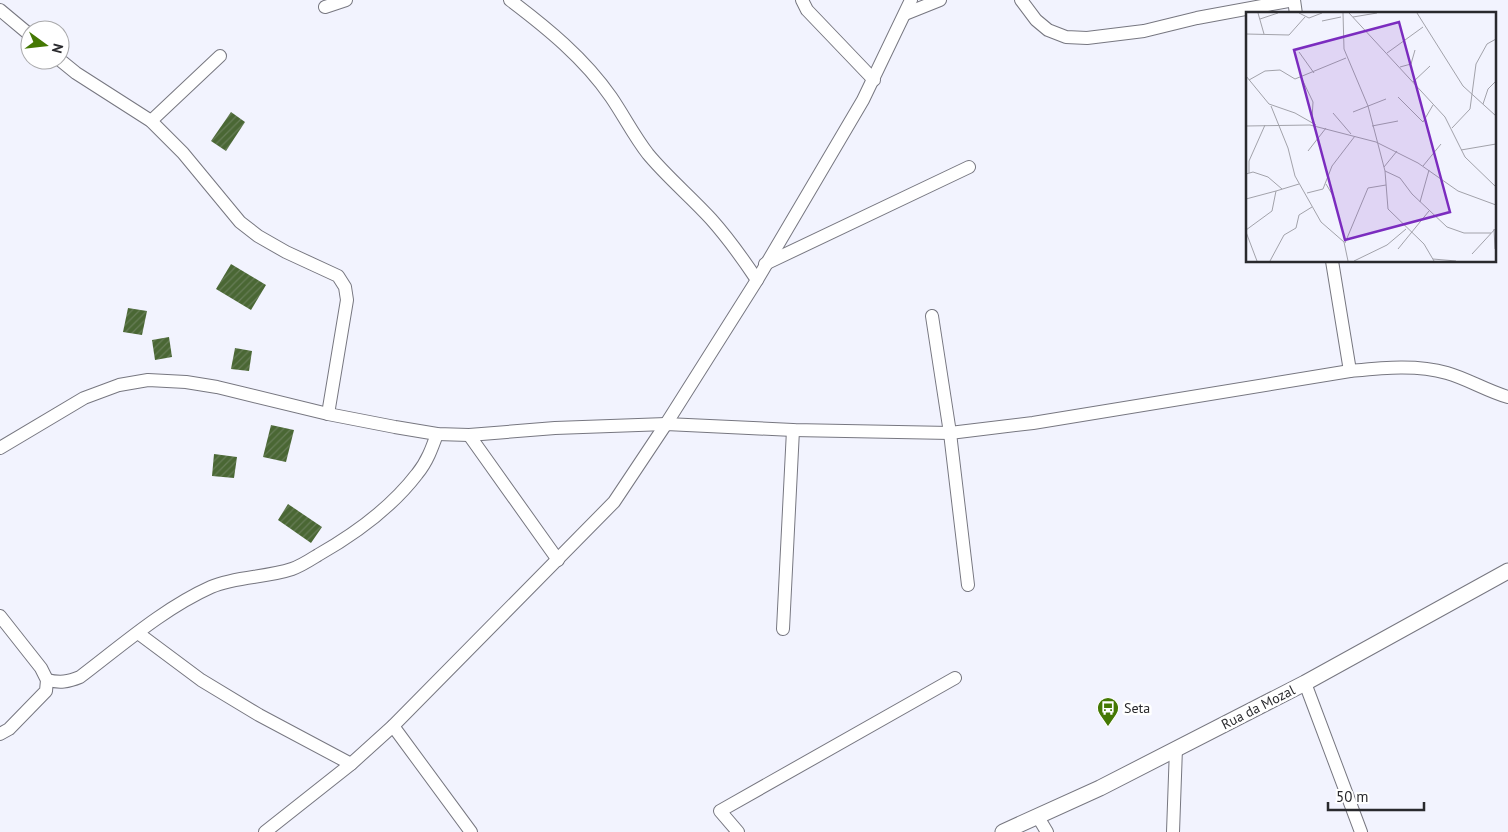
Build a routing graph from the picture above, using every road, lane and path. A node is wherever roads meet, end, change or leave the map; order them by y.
1 (346, 0) edge
2 (510, 0) edge
3 (802, 0) edge
4 (911, 0) edge
5 (940, 0) edge
6 (1022, 0) edge
7 (1294, 0) edge
8 (325, 7) dead end
9 (0, 10) edge
10 (905, 14) junction
11 (20, 27) edge
12 (220, 56) dead end
13 (70, 68) edge
14 (874, 80) junction
15 (151, 120) junction
16 (970, 167) dead end
17 (1332, 262) edge
18 (766, 264) junction
19 (757, 280) junction
20 (932, 316) dead end
21 (1350, 371) junction
22 (1508, 397) edge
23 (328, 414) junction
24 (666, 424) junction
25 (793, 430) junction
26 (950, 433) junction
27 (437, 434) junction
28 (469, 435) junction
29 (0, 448) edge
30 (558, 560) junction
31 (1508, 571) edge
32 (968, 585) dead end
33 (0, 616) edge
34 (783, 629) dead end
35 (138, 633) junction
36 (956, 678) dead end
37 (48, 680) junction
38 (1305, 683) junction
39 (393, 726) junction
40 (0, 734) edge
41 (1176, 748) junction
42 (351, 764) junction
43 (1038, 817) junction
44 (265, 832) edge
45 (471, 832) edge
46 (738, 832) edge
47 (1003, 832) edge
48 (1046, 832) edge
49 (1173, 832) edge
50 (1361, 832) edge

1 - 8 street
2 - 19 street
3 - 14 street
4 - 10 street
5 - 10 street
6 - 7 street
9 - 11 street
10 - 14 street
12 - 15 street
13 - 15 street
14 - 18 street
15 - 23 street
16 - 18 street
17 - 21 street
18 - 19 street
19 - 24 street
20 - 26 street
21 - 22 street
21 - 26 street
23 - 27 street
23 - 29 street
24 - 25 street
24 - 28 street
24 - 30 street
25 - 26 street
25 - 34 street
26 - 32 street
27 - 28 street
27 - 35 street
28 - 30 street
30 - 39 street
31 - 38 main road, Rua da Mozal
33 - 37 street
35 - 37 street
35 - 42 street
36 - 46 street
37 - 40 street
38 - 41 main road, Rua da Mozal
38 - 50 street
39 - 42 street
39 - 45 street
41 - 43 main road, Rua da Mozal
41 - 49 street
42 - 44 street
43 - 47 main road, Rua da Mozal
43 - 48 street

